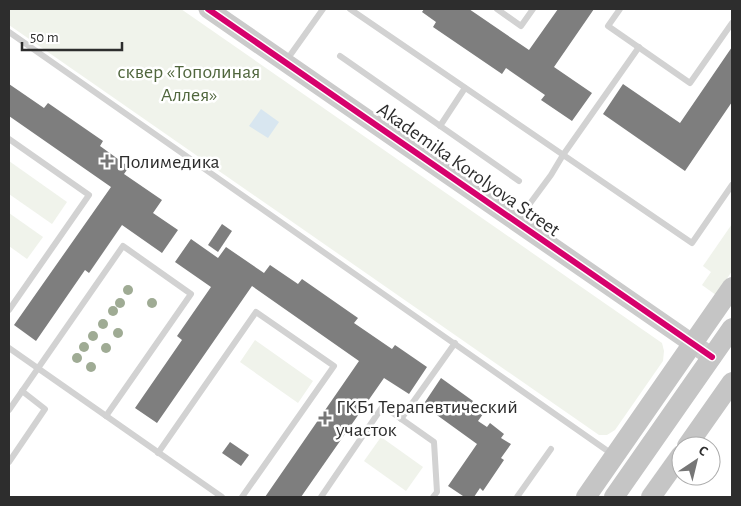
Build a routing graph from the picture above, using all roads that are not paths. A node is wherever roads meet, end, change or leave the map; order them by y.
1 (208, 9) edge
2 (323, 9) edge
3 (350, 9) edge
4 (497, 9) edge
5 (532, 9) edge
6 (620, 9) edge
7 (732, 23) edge
8 (9, 32) edge
9 (639, 47) junction
10 (340, 56) dead end
11 (285, 62) junction
12 (465, 88) junction
13 (440, 126) junction
14 (9, 139) edge
15 (563, 155) junction
16 (519, 181) dead end
17 (732, 184) edge
18 (517, 222) junction
19 (732, 287) edge
20 (9, 310) edge
21 (732, 328) edge
22 (455, 343) junction
23 (693, 343) junction
24 (9, 348) edge
25 (712, 357) junction
26 (38, 369) junction
27 (732, 382) edge
28 (22, 391) junction
29 (9, 409) edge
30 (106, 416) junction
31 (401, 419) junction
32 (694, 436) edge
33 (551, 449) dead end
34 (158, 452) junction
35 (615, 456) junction
36 (9, 462) edge
37 (671, 469) edge
38 (222, 497) edge
39 (242, 497) edge
40 (321, 497) edge
41 (433, 497) edge
42 (517, 497) edge
43 (586, 497) edge
44 (614, 497) edge
45 (651, 497) edge

1 - 11 street, Akademika Korolyova Street
2 - 11 lane
3 - 12 lane
4 - 5 lane
6 - 9 lane
7 - 9 lane
8 - 22 lane
9 - 15 lane
10 - 13 lane
11 - 18 street, Akademika Korolyova Street
12 - 13 lane
12 - 15 lane
13 - 16 lane
14 - 20 lane
15 - 17 lane
15 - 18 lane
18 - 23 street, Akademika Korolyova Street
19 - 23 main road
21 - 25 main road
22 - 31 lane
22 - 35 lane
23 - 25 street, Akademika Korolyova Street
23 - 35 main road
24 - 26 lane
25 - 44 main road
26 - 28 lane
26 - 30 lane
26 - 30 lane
27 - 32 main road
28 - 29 lane
28 - 36 lane
30 - 34 lane
31 - 40 lane
31 - 41 lane
33 - 42 lane
34 - 38 lane
34 - 39 lane
35 - 43 main road
37 - 45 main road

